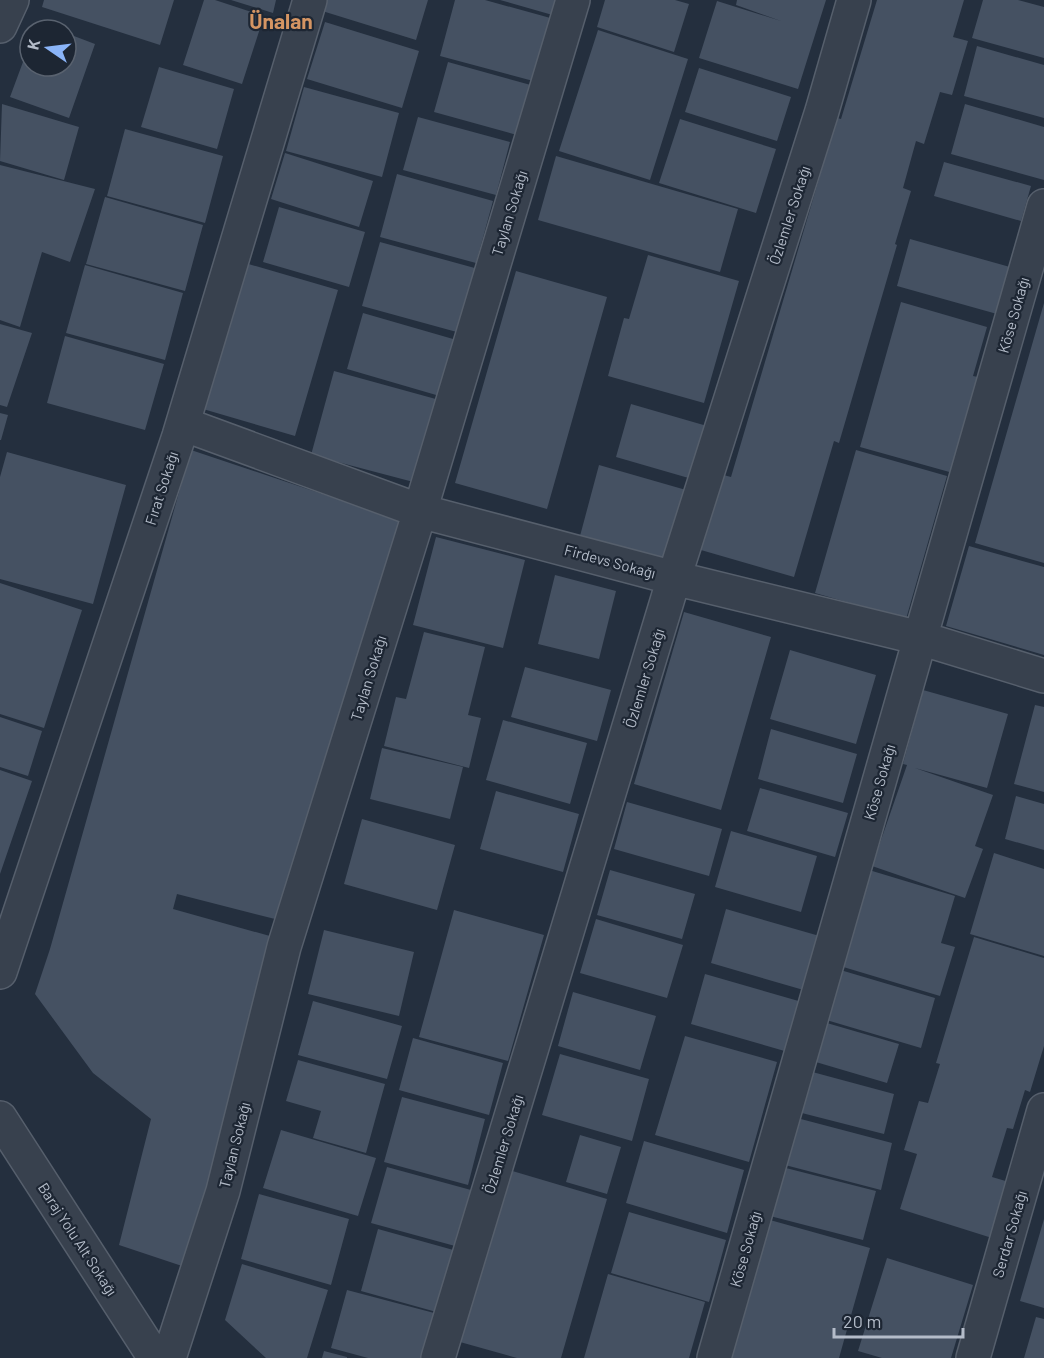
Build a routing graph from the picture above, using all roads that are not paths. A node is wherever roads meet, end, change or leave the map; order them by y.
1 (12, 0) edge
2 (310, 0) edge
3 (573, 0) edge
4 (854, 0) edge
5 (0, 27) edge
6 (1044, 206) edge
7 (183, 424) junction
8 (420, 511) junction
9 (674, 578) junction
10 (920, 638) junction
11 (1044, 676) edge
12 (0, 972) edge
13 (1044, 1110) edge
14 (0, 1121) edge
15 (155, 1358) edge
16 (168, 1358) edge
17 (438, 1358) edge
18 (714, 1358) edge
19 (973, 1358) edge

1 - 5 street
2 - 7 street, Fırat Sokağı
3 - 8 street, Taylan Sokağı
4 - 9 street, Özlemler Sokağı
6 - 10 street, Köse Sokağı
7 - 8 street, Firdevs Sokağı
7 - 12 street, Fırat Sokağı
8 - 9 street, Firdevs Sokağı
8 - 16 street, Taylan Sokağı
9 - 10 street, Firdevs Sokağı
9 - 17 street, Özlemler Sokağı
10 - 11 street, Firdevs Sokağı
10 - 18 street, Köse Sokağı
13 - 19 street, Serdar Sokağı
14 - 15 street, Baraj Yolu Alt Sokağı

